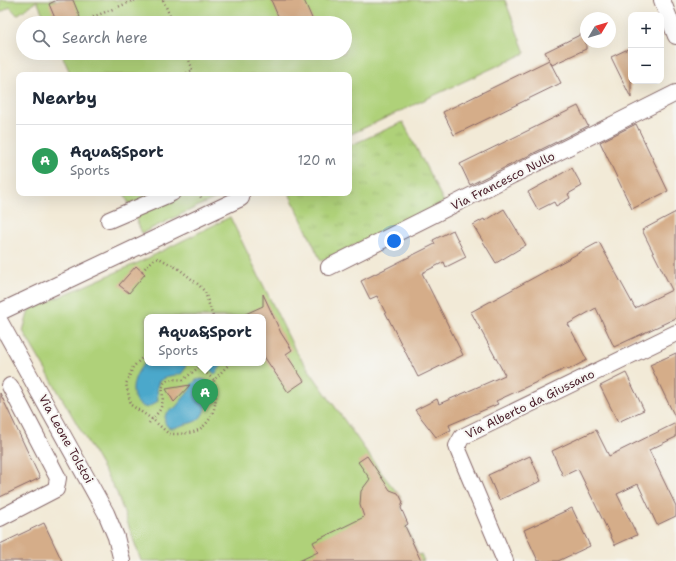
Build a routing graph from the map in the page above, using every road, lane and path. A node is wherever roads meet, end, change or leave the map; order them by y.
1 (135, 0) edge
2 (163, 0) edge
3 (662, 0) edge
4 (98, 16) edge
5 (170, 16) edge
6 (676, 36) edge
7 (189, 60) edge
8 (190, 72) edge
9 (676, 93) edge
10 (165, 196) edge
11 (241, 198) dead end
12 (109, 220) dead end
13 (329, 267) dead end
14 (142, 271) dead end
15 (0, 312) edge
16 (212, 314) edge
17 (0, 322) edge
18 (676, 333) edge
19 (144, 356) edge
20 (227, 366) edge
21 (199, 367) joint
22 (30, 376) junction
23 (214, 380) junction
24 (5, 389) edge
25 (152, 419) junction
26 (149, 423) dead end
27 (0, 518) edge
28 (122, 561) edge
29 (505, 561) edge

1 - 4 path
2 - 5 path
3 - 6 street
7 - 8 path
9 - 13 street, Via Francesco Nullo
10 - 12 street
11 - 15 street
14 - 16 path
17 - 22 street, Via Leone Tolstoi
18 - 29 street, Via Alberto da Giussano
19 - 25 path
20 - 23 path
21 - 23 path
21 - 25 path
22 - 24 street
22 - 28 street, Via Leone Tolstoi
23 - 25 path
24 - 27 street
25 - 26 path

